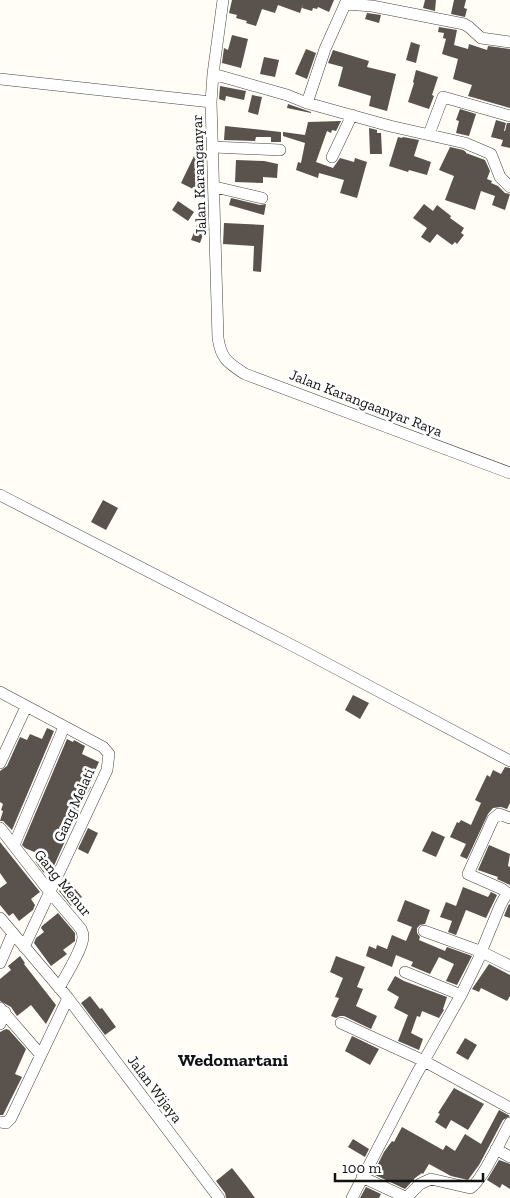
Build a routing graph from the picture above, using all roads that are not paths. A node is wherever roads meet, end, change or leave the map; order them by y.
1 (223, 0) edge
2 (346, 2) edge
3 (510, 42) edge
4 (213, 74) junction
5 (0, 79) edge
6 (212, 102) junction
7 (307, 103) junction
8 (352, 115) junction
9 (510, 116) edge
10 (429, 134) junction
11 (214, 146) junction
12 (280, 150) dead end
13 (332, 157) dead end
14 (214, 187) junction
15 (510, 187) edge
16 (262, 198) dead end
17 (220, 350) joint
18 (510, 473) edge
19 (0, 495) edge
20 (0, 692) edge
21 (26, 707) junction
22 (64, 727) junction
23 (510, 761) edge
24 (0, 763) edge
25 (510, 818) edge
26 (0, 828) edge
27 (14, 845) junction
28 (49, 891) junction
29 (0, 918) edge
30 (424, 931) dead end
31 (13, 934) junction
32 (24, 946) junction
33 (481, 952) junction
34 (0, 964) edge
35 (510, 966) edge
36 (405, 972) dead end
37 (59, 988) junction
38 (460, 995) junction
39 (68, 998) junction
40 (2, 1010) edge
41 (341, 1023) dead end
42 (0, 1024) edge
43 (40, 1054) junction
44 (424, 1061) junction
45 (510, 1108) edge
46 (0, 1122) edge
47 (510, 1123) edge
48 (496, 1149) junction
49 (510, 1157) edge
50 (362, 1177) junction
51 (219, 1198) edge
52 (352, 1198) edge

1 - 4 street, Jalan Karanganyar
2 - 3 street
2 - 7 street
4 - 6 street, Jalan Karanganyar
4 - 7 street
5 - 6 street
6 - 11 street, Jalan Karanganyar
7 - 8 street
8 - 10 street
8 - 13 street
9 - 10 street
10 - 15 street
11 - 12 street
11 - 14 street, Jalan Karanganyar
14 - 16 street
14 - 17 street, Jalan Karanganyar
17 - 18 street, Jalan Karangaanyar Raya
19 - 23 street
20 - 21 street, Gang Melati
21 - 22 street, Gang Melati
21 - 24 street
22 - 27 street
22 - 28 street, Gang Melati
25 - 33 street
26 - 27 street, Gang Menur
27 - 28 street, Gang Menur
28 - 32 street, Gang Melati
28 - 37 street, Gang Menur
29 - 31 street
30 - 33 street
31 - 32 street
31 - 34 street
32 - 37 street, Jalan Wijaya
33 - 35 street
33 - 38 street
36 - 38 street
37 - 39 street, Jalan Wijaya
38 - 44 street
39 - 43 street
39 - 51 street, Jalan Wijaya
40 - 42 street
40 - 43 street
41 - 44 street
43 - 46 street
44 - 45 street
44 - 50 street
47 - 48 street
48 - 49 street
48 - 50 street
50 - 52 street

